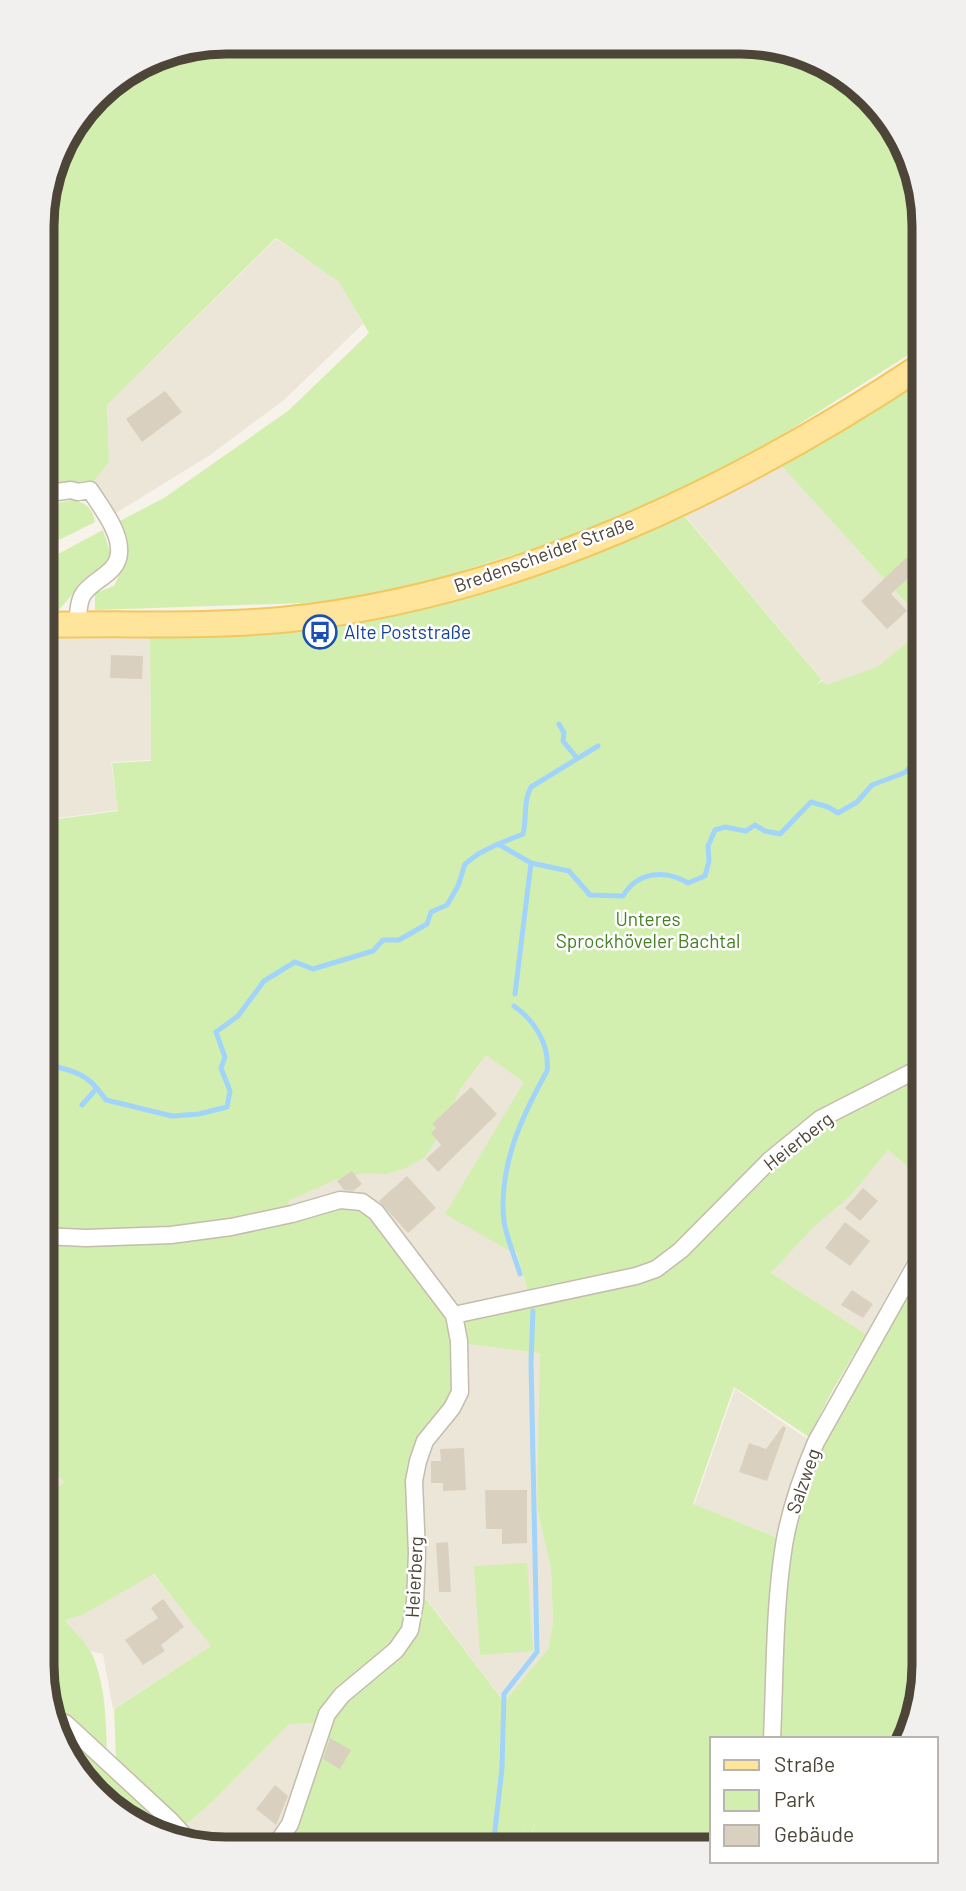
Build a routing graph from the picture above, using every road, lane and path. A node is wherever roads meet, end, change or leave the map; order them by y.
1 (912, 371) edge
2 (55, 492) edge
3 (78, 624) junction
4 (55, 625) edge
5 (911, 1072) edge
6 (54, 1237) edge
7 (911, 1273) edge
8 (454, 1315) junction
9 (64, 1723) edge
10 (772, 1737) edge
11 (180, 1831) edge
12 (281, 1837) edge

1 - 3 main road, Bredenscheider Straße
2 - 3 street
3 - 4 main road, Bredenscheider Straße
5 - 8 street, Heierberg
6 - 8 street, Heierberg
7 - 10 street, Salzweg
8 - 12 street, Heierberg
9 - 11 street

